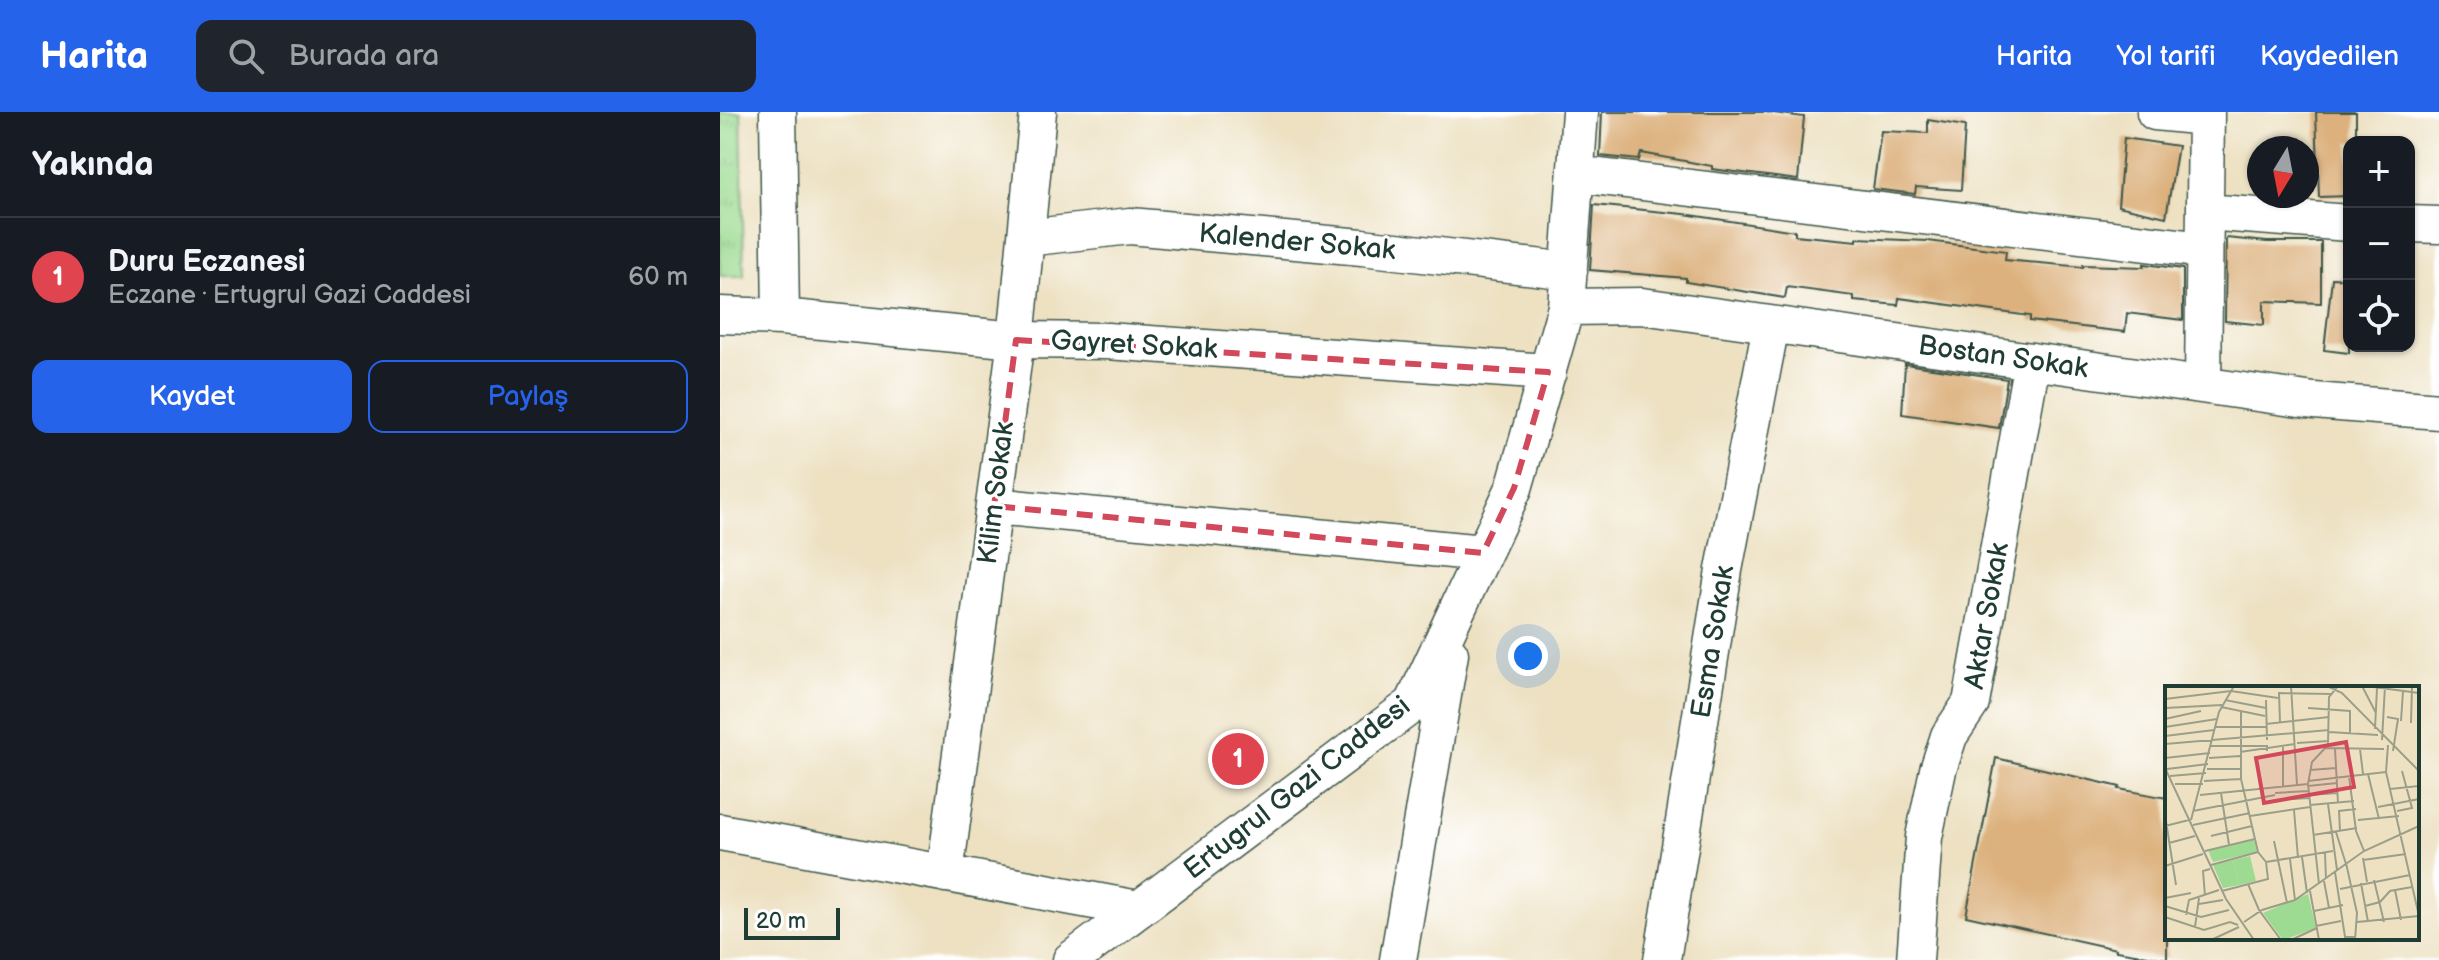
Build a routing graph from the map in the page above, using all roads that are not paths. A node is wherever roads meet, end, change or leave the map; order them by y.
1 (778, 112) edge
2 (1038, 112) edge
3 (1580, 112) edge
4 (2155, 112) edge
5 (2206, 115) edge
6 (1576, 174) junction
7 (2205, 212) junction
8 (2343, 223) edge
9 (2415, 224) edge
10 (2439, 225) edge
11 (1026, 238) junction
12 (2204, 250) junction
13 (1569, 271) junction
14 (1566, 307) junction
15 (720, 315) edge
16 (781, 317) junction
17 (1771, 325) junction
18 (1016, 340) junction
19 (2032, 361) junction
20 (1548, 372) junction
21 (2203, 385) junction
22 (2439, 411) edge
23 (994, 506) junction
24 (1483, 553) junction
25 (1458, 607) junction
26 (720, 832) edge
27 (945, 874) junction
28 (1138, 909) junction
29 (1071, 960) edge
30 (1398, 960) edge
31 (1662, 960) edge
32 (1915, 960) edge

1 - 16 street
2 - 11 street, Kilim Sokak
3 - 6 street, Ertugrul Gazi Caddesi
4 - 5 street
5 - 7 street
6 - 12 street
6 - 13 street, Ertugrul Gazi Caddesi
7 - 8 street
7 - 12 street
9 - 10 street
11 - 13 street, Kalender Sokak
11 - 18 street, Kilim Sokak
12 - 21 street
13 - 14 street, Ertugrul Gazi Caddesi
14 - 17 street, Bostan Sokak
14 - 20 street, Ertugrul Gazi Caddesi
15 - 16 street, Gayret Sokak
16 - 18 street, Gayret Sokak
17 - 19 street, Bostan Sokak
17 - 31 street, Esma Sokak
18 - 20 street, Gayret Sokak
18 - 23 street, Kilim Sokak
19 - 21 street, Bostan Sokak
19 - 32 street, Aktar Sokak
20 - 24 street, Ertugrul Gazi Caddesi
21 - 22 street, Bostan Sokak
23 - 24 street
23 - 27 street, Kilim Sokak
24 - 25 street, Ertugrul Gazi Caddesi
25 - 28 street, Ertugrul Gazi Caddesi
25 - 30 street
26 - 27 street
27 - 28 street
28 - 29 street, Ertugrul Gazi Caddesi

